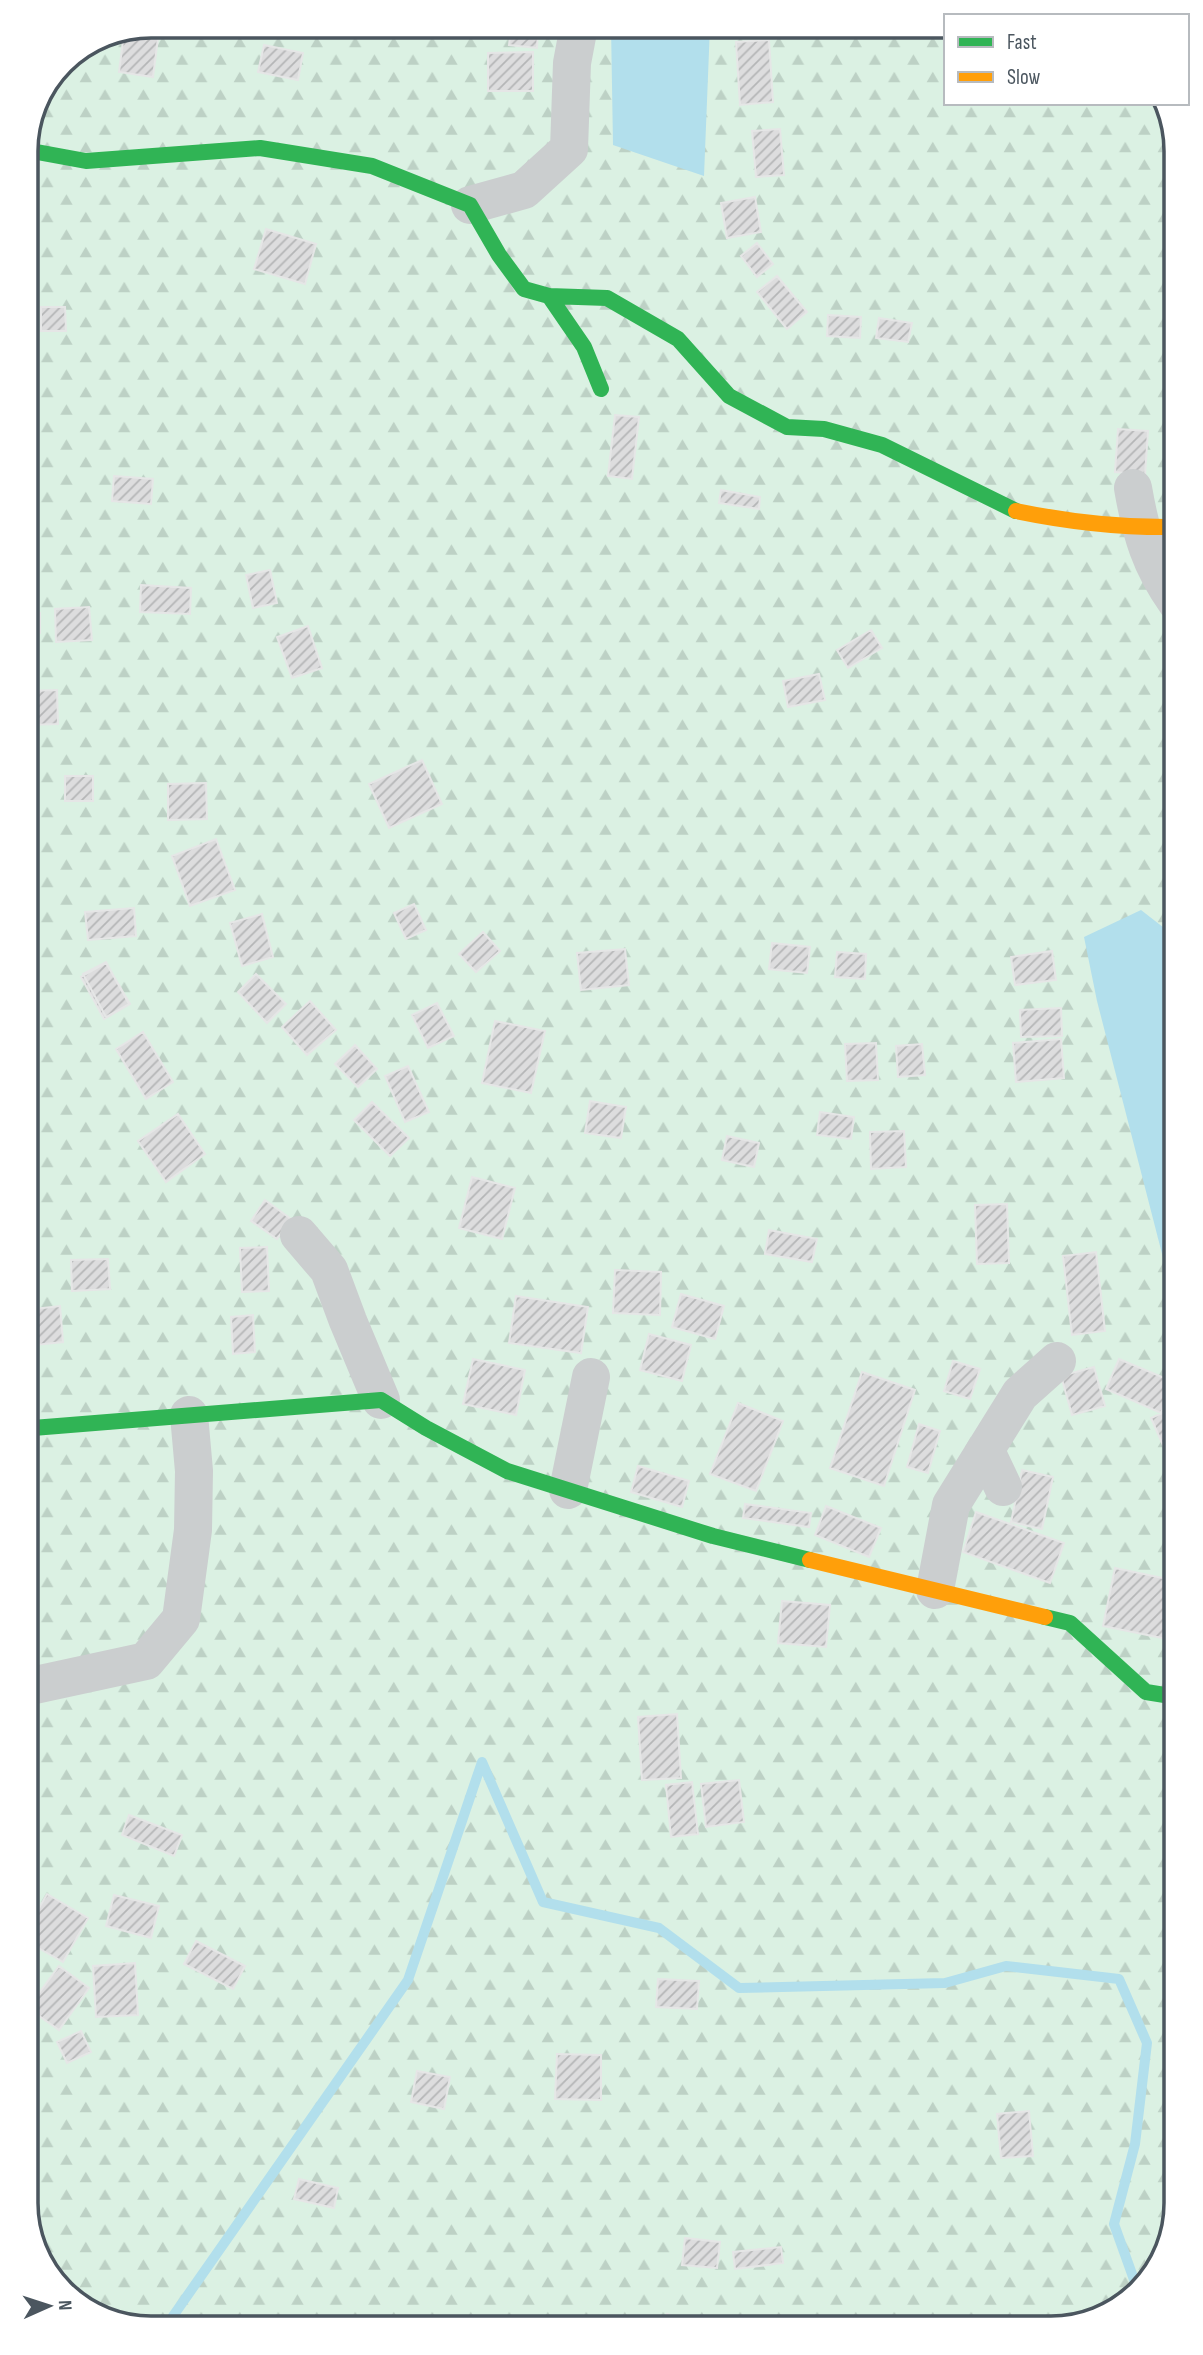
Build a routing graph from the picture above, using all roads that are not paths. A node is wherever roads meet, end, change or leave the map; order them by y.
1 (577, 38) edge
2 (39, 152) edge
3 (470, 205) junction
4 (549, 296) junction
5 (601, 388) dead end
6 (1133, 488) dead end
7 (1158, 528) edge
8 (1164, 586) edge
9 (299, 1235) dead end
10 (1057, 1361) dead end
11 (591, 1377) dead end
12 (381, 1399) junction
13 (188, 1415) junction
14 (38, 1428) edge
15 (986, 1451) junction
16 (1003, 1487) dead end
17 (568, 1490) junction
18 (935, 1590) junction
19 (38, 1684) edge
20 (1164, 1695) edge

1 - 3 street
2 - 3 street
3 - 4 street
4 - 5 street
4 - 7 street
6 - 7 street
7 - 8 street
9 - 12 street
10 - 15 street
11 - 17 street
12 - 13 street
12 - 17 street
13 - 14 street
13 - 19 street
15 - 16 street
15 - 18 street
17 - 18 street
18 - 20 street

